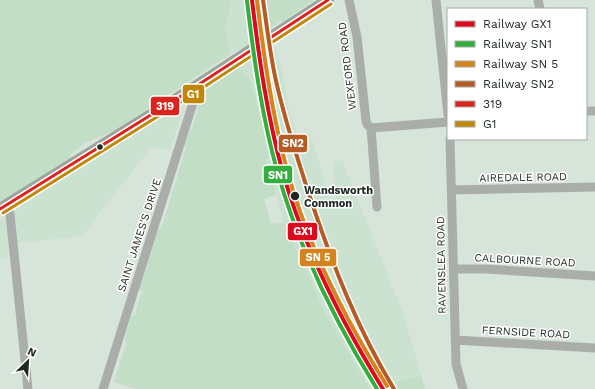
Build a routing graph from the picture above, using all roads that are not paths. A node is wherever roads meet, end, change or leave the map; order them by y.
1 (328, 0) edge
2 (349, 0) edge
3 (436, 0) edge
4 (191, 89) junction
5 (447, 105) edge
6 (447, 122) edge
7 (371, 128) junction
8 (450, 140) edge
9 (595, 187) edge
10 (452, 190) junction
11 (3, 207) edge
12 (377, 207) dead end
13 (454, 269) junction
14 (595, 276) edge
15 (455, 340) junction
16 (595, 348) edge
17 (28, 389) edge
18 (103, 389) edge
19 (463, 389) edge

1 - 4 main road
2 - 7 street, WEXFORD ROAD
3 - 5 street
4 - 11 main road
4 - 18 street, SAINT JAMES'S DRIVE
6 - 7 street
7 - 12 street, WEXFORD ROAD
8 - 10 street, RAVENSLEA ROAD
9 - 10 street, AIREDALE ROAD
10 - 13 street, RAVENSLEA ROAD
11 - 17 street
13 - 14 street, CALBOURNE ROAD
13 - 15 street, RAVENSLEA ROAD
15 - 16 street, FERNSIDE ROAD
15 - 19 street, RAVENSLEA ROAD

